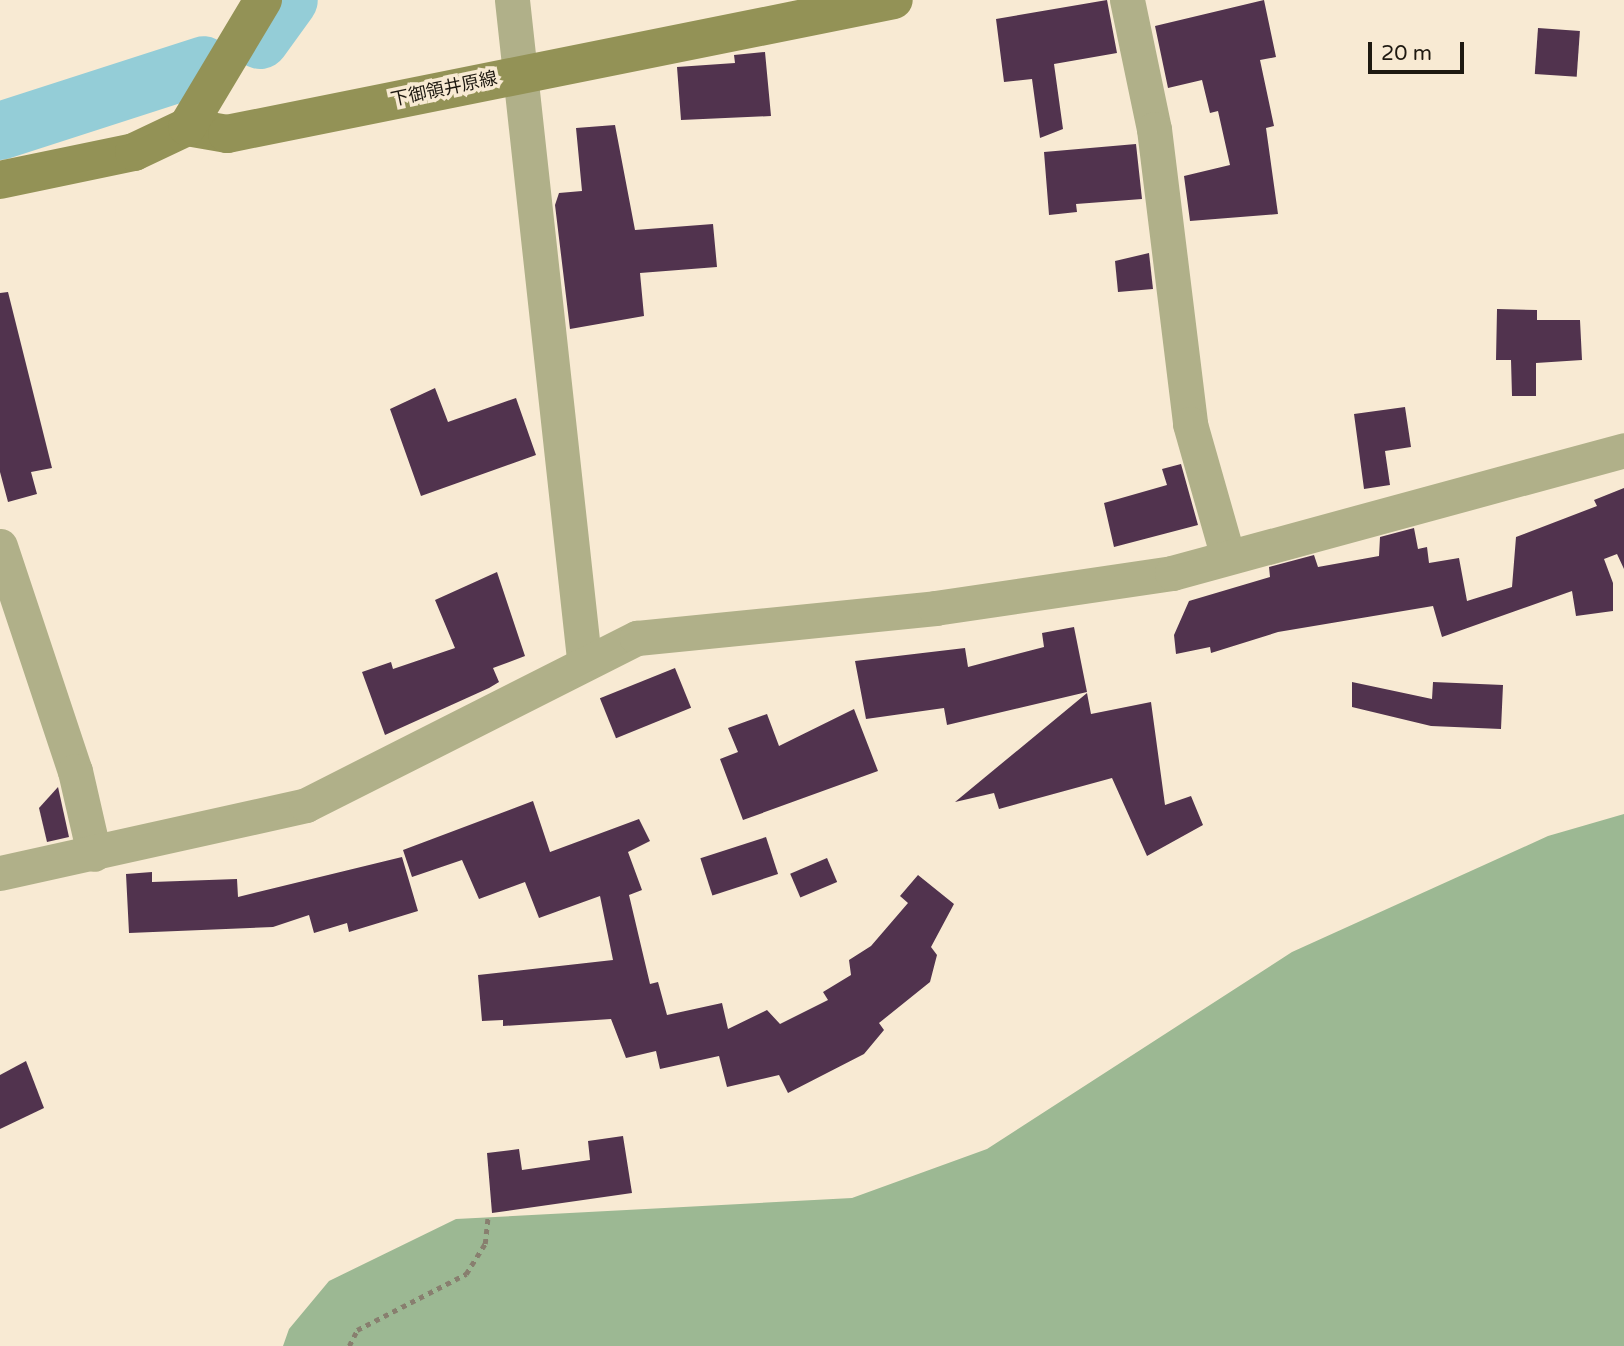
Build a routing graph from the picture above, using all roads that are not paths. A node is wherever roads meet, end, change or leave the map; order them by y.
1 (263, 0) edge
2 (512, 0) edge
3 (894, 0) edge
4 (1127, 0) edge
5 (519, 74) junction
6 (187, 127) junction
7 (0, 180) edge
8 (1624, 450) edge
9 (0, 546) edge
10 (1228, 557) junction
11 (584, 659) junction
12 (94, 854) junction
13 (0, 873) edge

1 - 6 main road
2 - 5 street
3 - 5 main road, 下御領井原線
4 - 10 street
5 - 6 main road, 下御領井原線
5 - 11 street
6 - 7 main road
8 - 10 street
9 - 12 street
10 - 11 street
11 - 12 street
12 - 13 street

